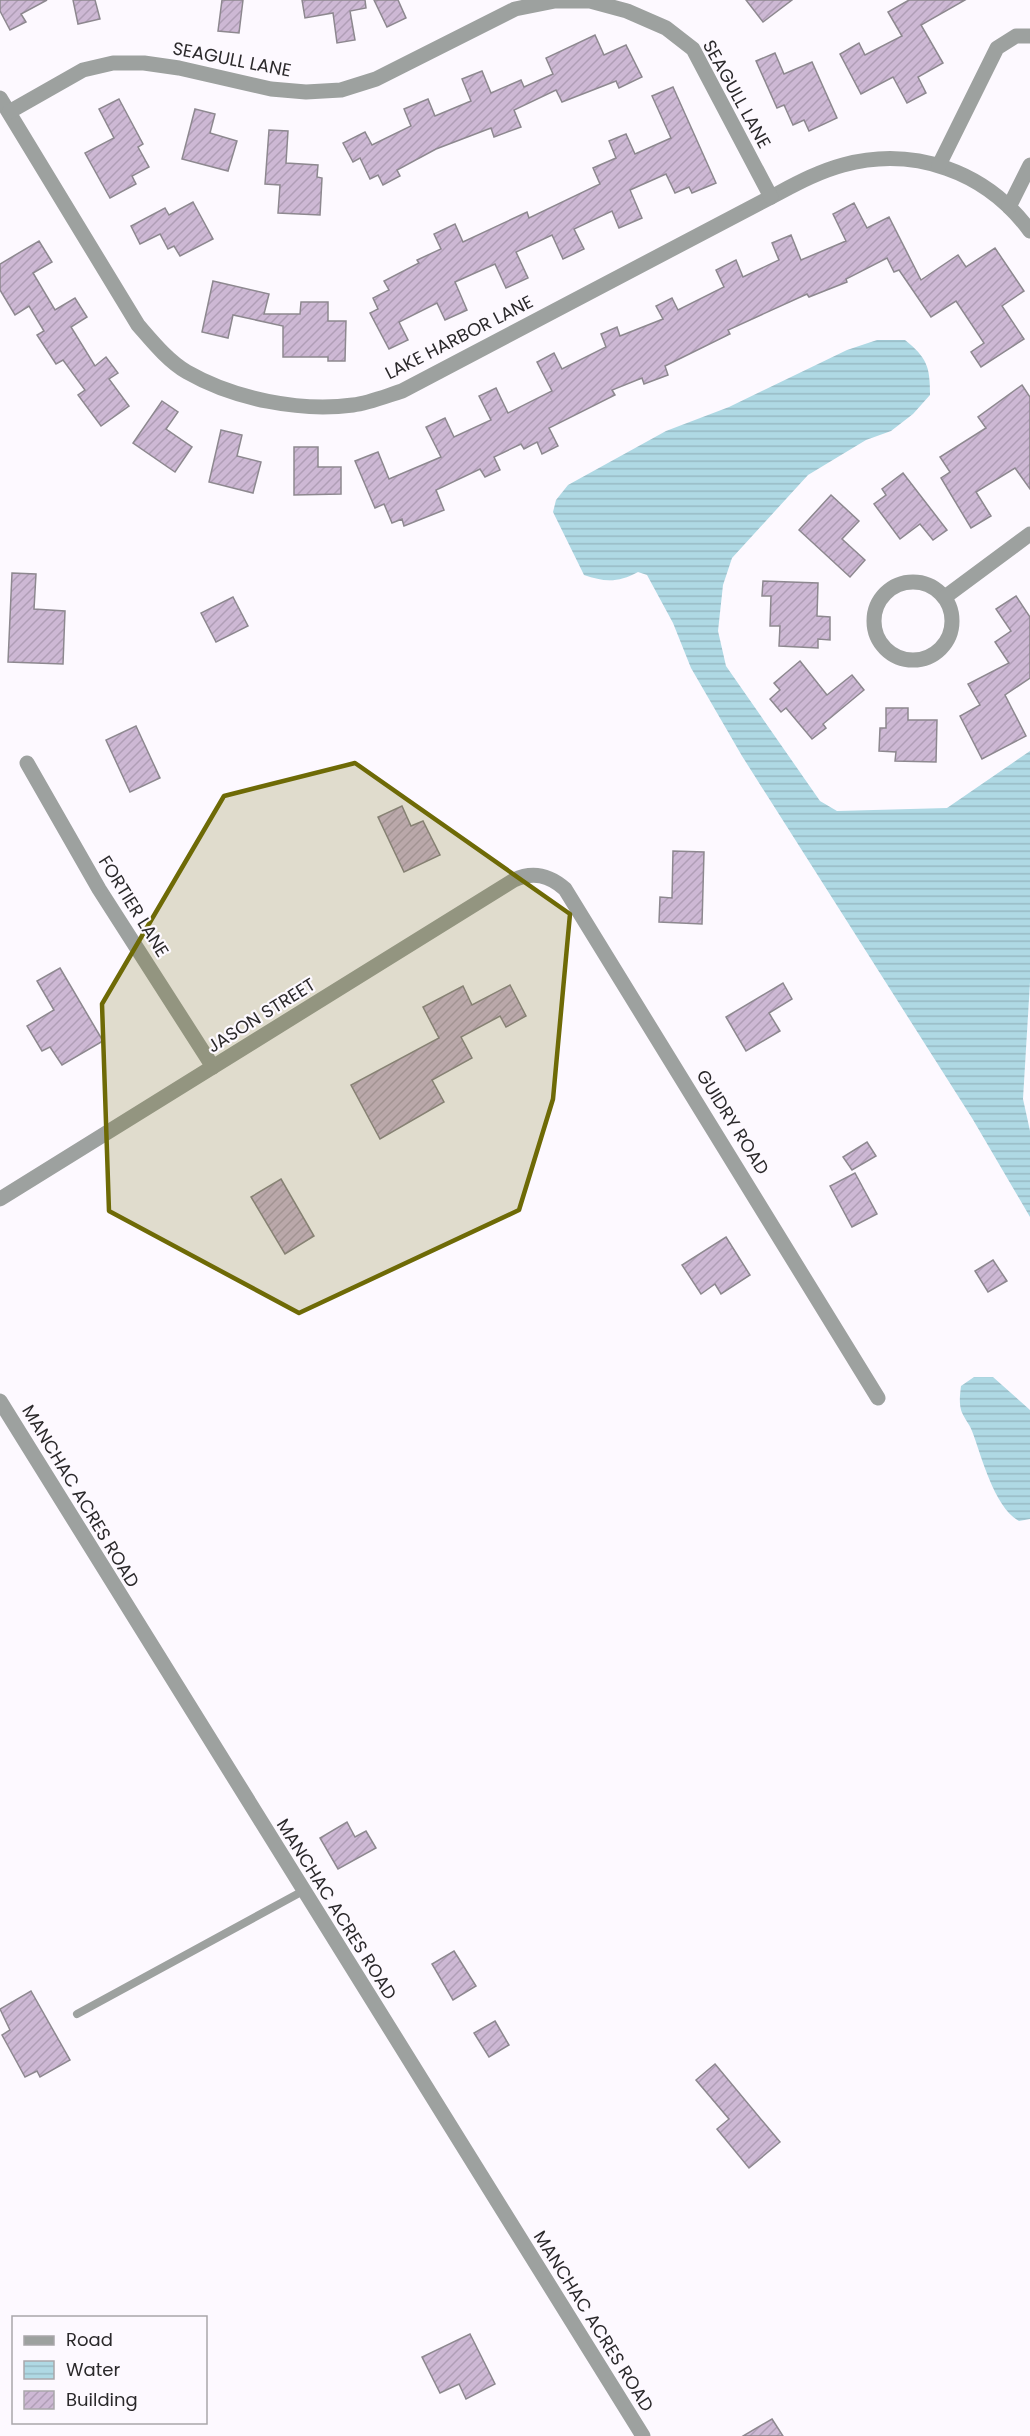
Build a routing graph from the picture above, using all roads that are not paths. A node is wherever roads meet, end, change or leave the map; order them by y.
1 (1030, 36) edge
2 (0, 98) edge
3 (9, 112) junction
4 (939, 165) junction
5 (1030, 165) edge
6 (771, 196) junction
7 (1009, 207) junction
8 (1030, 231) edge
9 (1030, 534) edge
10 (945, 597) junction
11 (27, 763) dead end
12 (545, 876) joint
13 (213, 1067) junction
14 (0, 1199) edge
15 (878, 1398) dead end
16 (0, 1401) edge
17 (303, 1891) junction
18 (77, 2014) dead end
19 (643, 2436) edge

1 - 4 street
2 - 3 street, LAKE HARBOR LANE
3 - 6 street, SEAGULL LANE
3 - 6 street, LAKE HARBOR LANE
4 - 6 street, LAKE HARBOR LANE
4 - 7 street, LAKE HARBOR LANE
5 - 7 street
7 - 8 street, LAKE HARBOR LANE
9 - 10 street
10 - 10 street
11 - 13 street, FORTIER LANE
12 - 13 street, JASON STREET
12 - 15 street, GUIDRY ROAD
13 - 14 street, JASON STREET
16 - 17 street, MANCHAC ACRES ROAD
17 - 18 lane
17 - 19 street, MANCHAC ACRES ROAD

